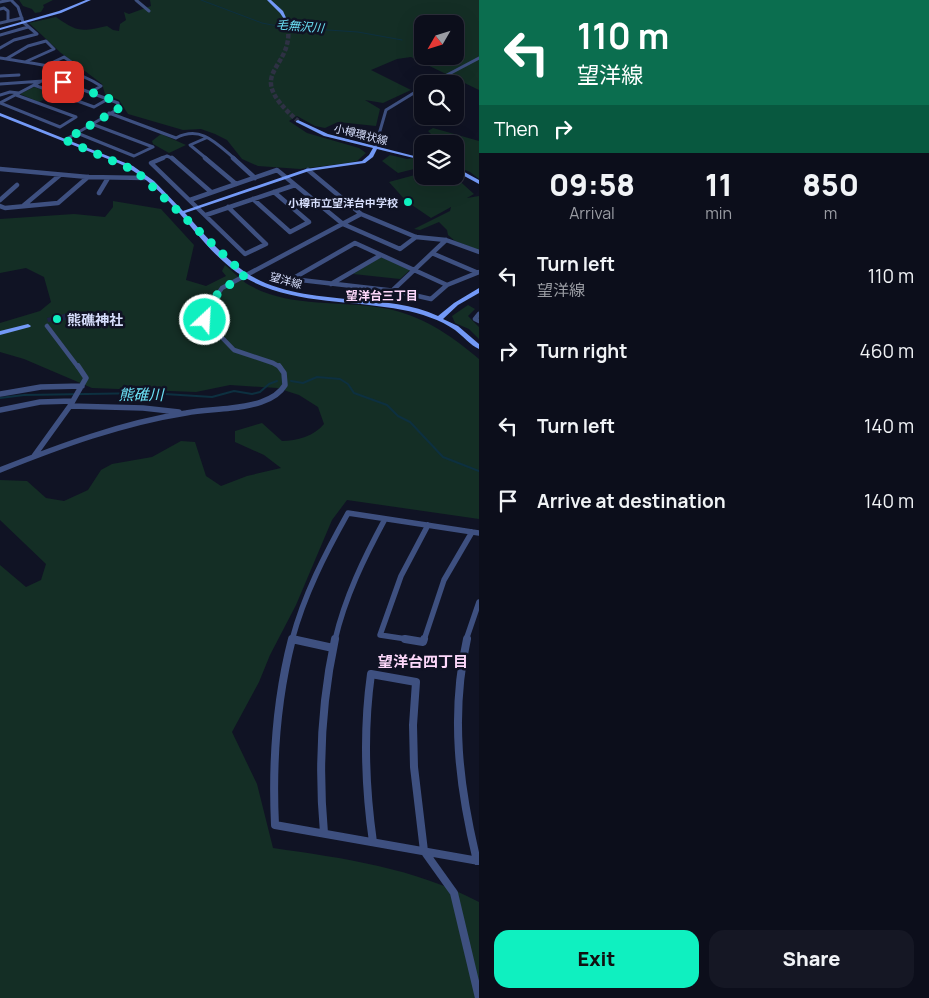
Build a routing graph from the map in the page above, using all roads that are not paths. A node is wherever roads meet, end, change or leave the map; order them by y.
1 (11, 0) edge
2 (89, 0) edge
3 (136, 0) edge
4 (269, 0) edge
5 (0, 2) edge
6 (0, 9) edge
7 (149, 11) dead end
8 (23, 20) junction
9 (8, 21) junction
10 (287, 21) tunnel mouth
11 (0, 23) edge
12 (28, 27) junction
13 (0, 29) edge
14 (0, 35) edge
15 (0, 48) edge
16 (0, 58) edge
17 (479, 58) edge
18 (6, 59) junction
19 (25, 62) junction
20 (44, 66) junction
21 (63, 70) junction
22 (19, 75) dead end
23 (447, 75) edge
24 (0, 76) edge
25 (49, 78) junction
26 (43, 81) junction
27 (0, 84) edge
28 (34, 86) junction
29 (91, 92) junction
30 (414, 93) edge
31 (18, 94) junction
32 (0, 95) edge
33 (108, 99) junction
34 (0, 103) edge
35 (109, 113) junction
36 (0, 114) edge
37 (298, 120) tunnel mouth
38 (92, 124) junction
39 (77, 133) junction
40 (206, 138) junction
41 (65, 140) junction
42 (375, 148) junction
43 (414, 157) edge
44 (0, 168) edge
45 (308, 170) junction
46 (464, 174) edge
47 (60, 175) junction
48 (88, 177) junction
49 (108, 178) junction
50 (146, 178) junction
51 (255, 178) junction
52 (286, 178) junction
53 (479, 182) edge
54 (236, 184) junction
55 (17, 185) dead end
56 (295, 185) junction
57 (211, 192) junction
58 (274, 192) junction
59 (99, 193) dead end
60 (0, 194) edge
61 (5, 195) junction
62 (253, 199) junction
63 (0, 200) edge
64 (190, 200) junction
65 (0, 206) edge
66 (23, 206) junction
67 (198, 207) junction
68 (228, 207) junction
69 (181, 212) junction
70 (361, 214) junction
71 (206, 215) junction
72 (343, 224) junction
73 (416, 237) junction
74 (446, 240) junction
75 (479, 252) edge
76 (434, 254) junction
77 (381, 255) junction
78 (414, 270) junction
79 (477, 272) edge
80 (245, 275) junction
81 (331, 284) junction
82 (447, 285) junction
83 (394, 289) junction
84 (479, 290) edge
85 (479, 314) edge
86 (439, 319) junction
87 (479, 322) edge
88 (28, 326) dead end
89 (47, 326) dead end
90 (0, 333) edge
91 (479, 347) edge
92 (82, 386) junction
93 (0, 394) edge
94 (72, 401) junction
95 (0, 410) edge
96 (184, 413) junction
97 (34, 456) junction
98 (0, 470) edge
99 (385, 518) junction
100 (428, 525) junction
101 (472, 532) junction
102 (479, 533) edge
103 (479, 602) edge
104 (292, 639) junction
105 (333, 648) junction
106 (324, 834) junction
107 (373, 842) junction
108 (424, 851) junction
109 (478, 861) edge
110 (479, 998) edge

1 - 5 street
1 - 8 street
2 - 8 street
3 - 7 street
4 - 10 street
6 - 9 street
8 - 9 street
8 - 12 street
8 - 13 street
9 - 11 street
12 - 14 street
12 - 15 street
16 - 18 street
17 - 23 street
18 - 19 street
18 - 19 street
19 - 20 street
20 - 21 street
20 - 21 street
21 - 25 street
21 - 29 street
22 - 24 street
25 - 26 street
25 - 29 street
26 - 27 street
26 - 28 street
28 - 31 street
28 - 33 street
29 - 33 street
30 - 42 street
31 - 32 street
31 - 34 street
31 - 34 street
33 - 35 street
35 - 38 street
35 - 40 street
36 - 41 street, 望洋線
37 - 42 street, 小樽環状線
38 - 39 street
38 - 39 street
39 - 41 street
40 - 51 street
40 - 54 street
41 - 50 street, 望洋線
42 - 43 street, 小樽環状線
42 - 45 street
44 - 47 street
45 - 52 street
45 - 70 street
46 - 53 street
47 - 48 street
47 - 66 street
48 - 49 street
48 - 66 street
49 - 50 street
49 - 59 street
50 - 69 street, 望洋線
51 - 52 street
51 - 54 street
52 - 56 street
52 - 67 street
54 - 57 street
55 - 61 street
56 - 58 street
56 - 72 street
57 - 64 street
57 - 64 street
58 - 62 street
58 - 62 street
60 - 61 street
61 - 63 street
62 - 68 street
64 - 67 street
65 - 66 street
67 - 69 street
67 - 71 street
68 - 71 street
68 - 71 street
69 - 80 street, 望洋線
70 - 72 street
70 - 73 street
72 - 73 street
72 - 80 street
73 - 74 street
74 - 75 street
74 - 76 street
76 - 78 street
76 - 79 street
77 - 78 street
77 - 81 street
77 - 81 street
78 - 82 street
78 - 83 street
79 - 82 street
80 - 86 street, 望洋線
80 - 96 street
81 - 83 street
82 - 83 street
84 - 86 street
85 - 87 street
86 - 91 street
88 - 90 street
89 - 92 street
92 - 93 street
92 - 94 street
94 - 95 street
94 - 96 street
94 - 97 street
96 - 97 street
97 - 98 street
99 - 100 street
99 - 104 street
99 - 105 street
100 - 101 street
100 - 101 street
101 - 102 street
103 - 109 street
104 - 105 street
104 - 106 street
105 - 106 street
106 - 107 street
107 - 108 street
107 - 108 street
108 - 109 street
108 - 110 street

